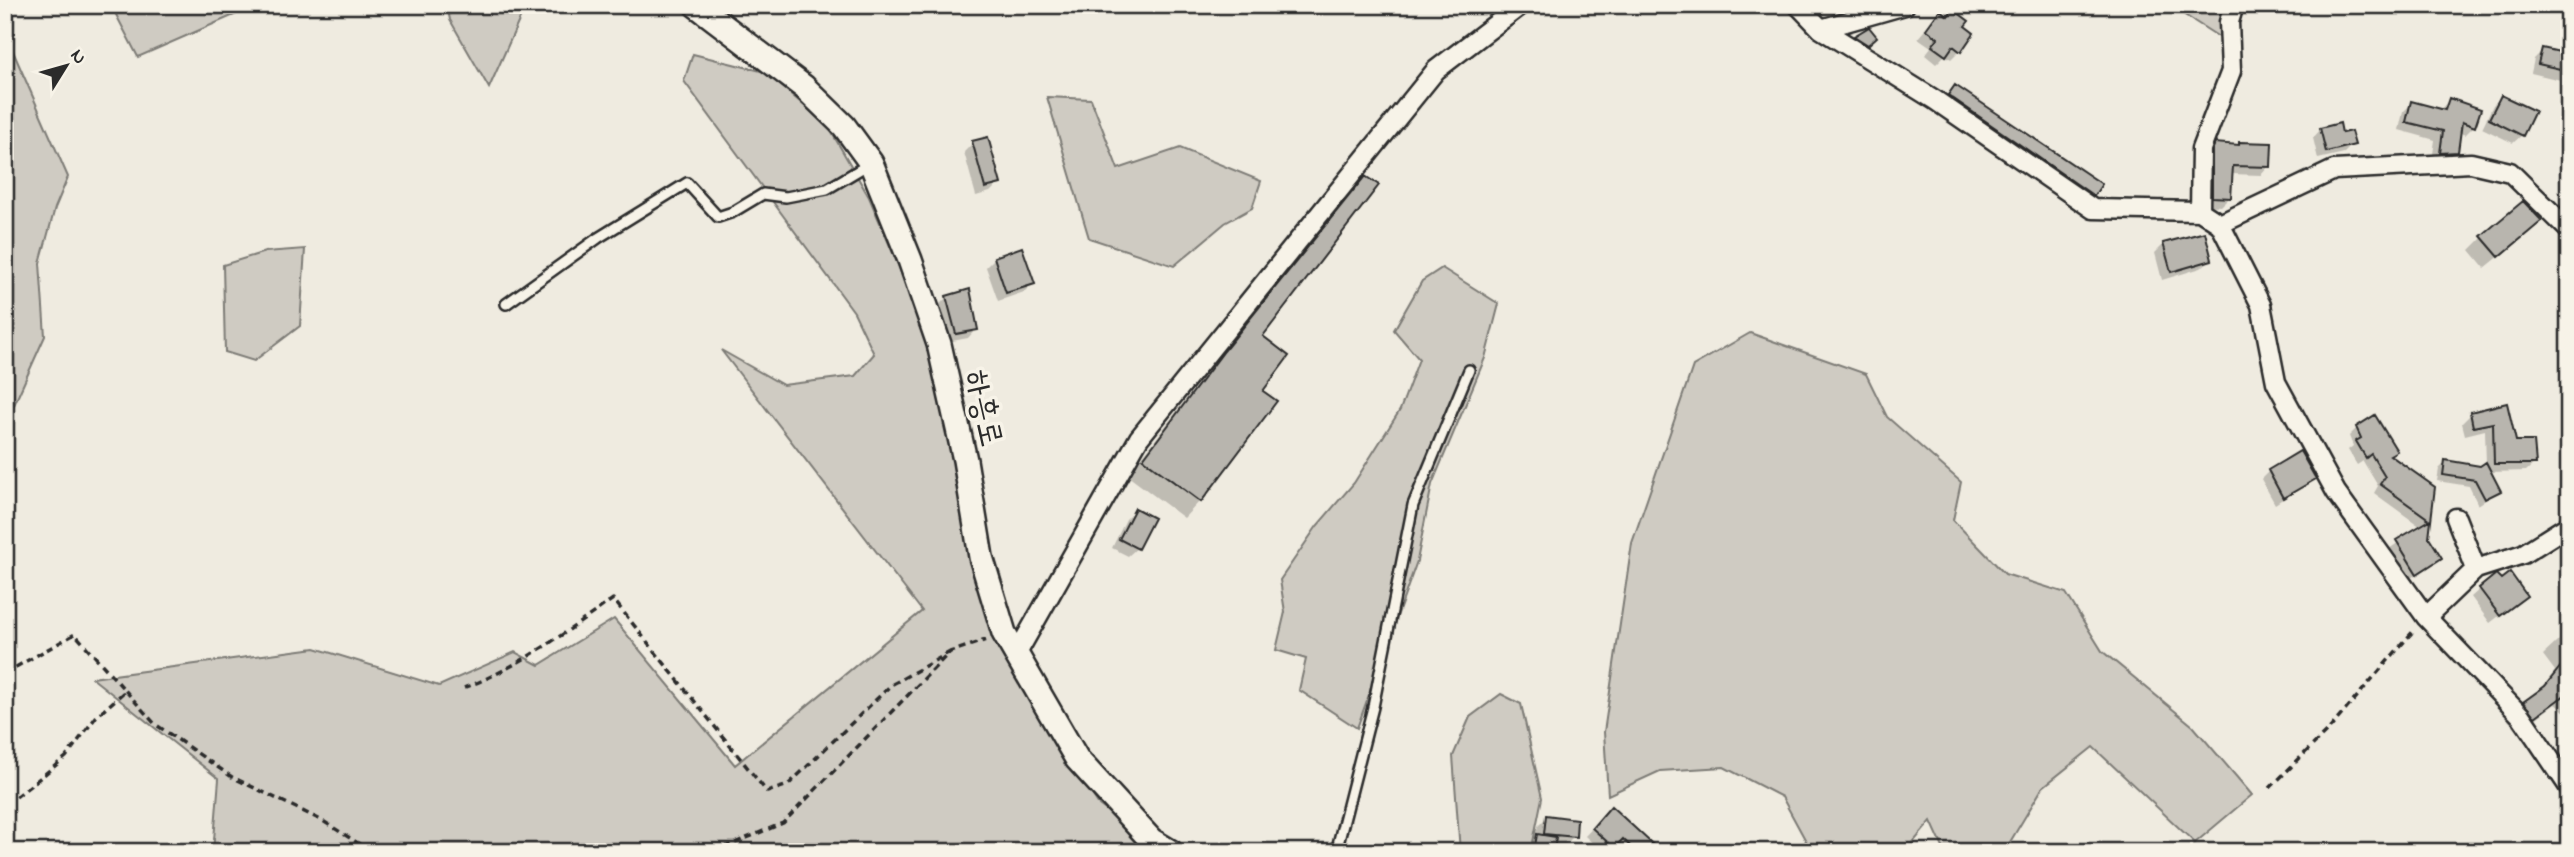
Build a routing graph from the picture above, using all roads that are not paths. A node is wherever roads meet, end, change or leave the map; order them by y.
1 (696, 5) edge
2 (1521, 5) edge
3 (1798, 5) edge
4 (1905, 5) edge
5 (2234, 5) edge
6 (1821, 29) junction
7 (871, 163) junction
8 (2200, 211) junction
9 (2220, 224) junction
10 (2569, 230) edge
11 (506, 304) dead end
12 (1469, 370) dead end
13 (2456, 517) dead end
14 (2569, 525) edge
15 (2476, 569) junction
16 (2426, 617) junction
17 (1016, 655) junction
18 (2569, 787) edge
19 (1171, 852) edge
20 (1336, 852) edge

1 - 7 street, 하흥로
2 - 17 street
3 - 6 street
4 - 6 street
5 - 8 street
6 - 8 street
7 - 11 lane
7 - 17 street, 하흥로
8 - 9 street
9 - 10 street
9 - 16 street
12 - 20 lane
13 - 15 street
14 - 15 street
15 - 16 street
16 - 18 street
17 - 19 street, 하흥로

